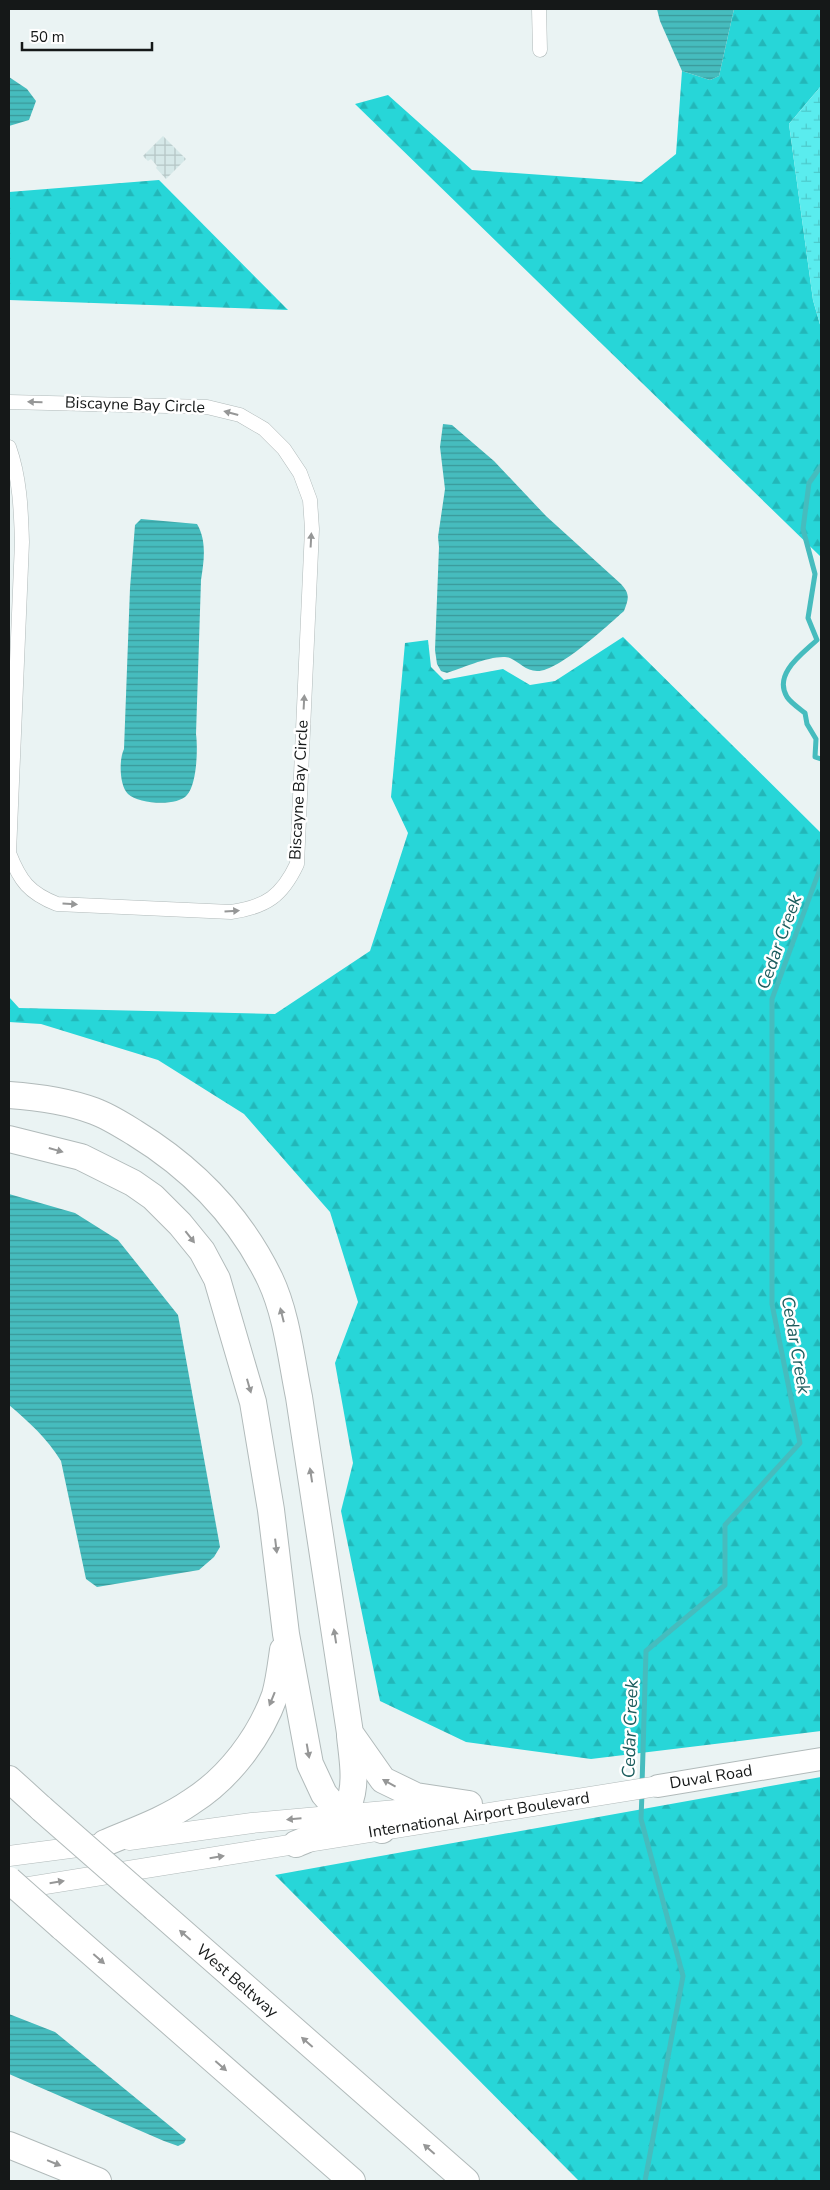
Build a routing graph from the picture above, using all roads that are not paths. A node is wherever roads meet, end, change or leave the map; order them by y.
1 (540, 9) edge
2 (540, 50) dead end
3 (9, 402) edge
4 (9, 447) edge
5 (9, 1095) edge
6 (9, 1139) edge
7 (286, 1634) junction
8 (350, 1733) junction
9 (821, 1759) edge
10 (9, 1779) edge
11 (658, 1786) joint
12 (600, 1796) junction
13 (469, 1804) junction
14 (342, 1815) junction
15 (382, 1830) junction
16 (105, 1843) junction
17 (296, 1844) junction
18 (9, 1856) edge
19 (9, 1880) edge
20 (9, 1890) edge
21 (9, 2144) edge
22 (98, 2181) edge
23 (352, 2181) edge
24 (466, 2181) edge

1 - 2 street
4 -> 3 street, Biscayne Bay Circle
8 -> 5 highway
6 -> 7 highway
7 -> 14 highway
7 -> 16 highway
13 -> 8 highway
8 - 14 highway
9 - 11 main road, Duval Road
24 -> 10 highway, West Beltway, bridge
11 - 12 main road, Duval Road
12 - 13 main road, International Airport Boulevard
12 - 15 main road, International Airport Boulevard
13 - 14 main road, International Airport Boulevard
14 - 15 highway
14 -> 16 main road, International Airport Boulevard
14 - 17 highway
15 - 17 main road, International Airport Boulevard
16 - 18 main road, International Airport Boulevard
20 -> 17 main road, International Airport Boulevard
19 -> 23 highway, bridge
21 -> 22 highway

